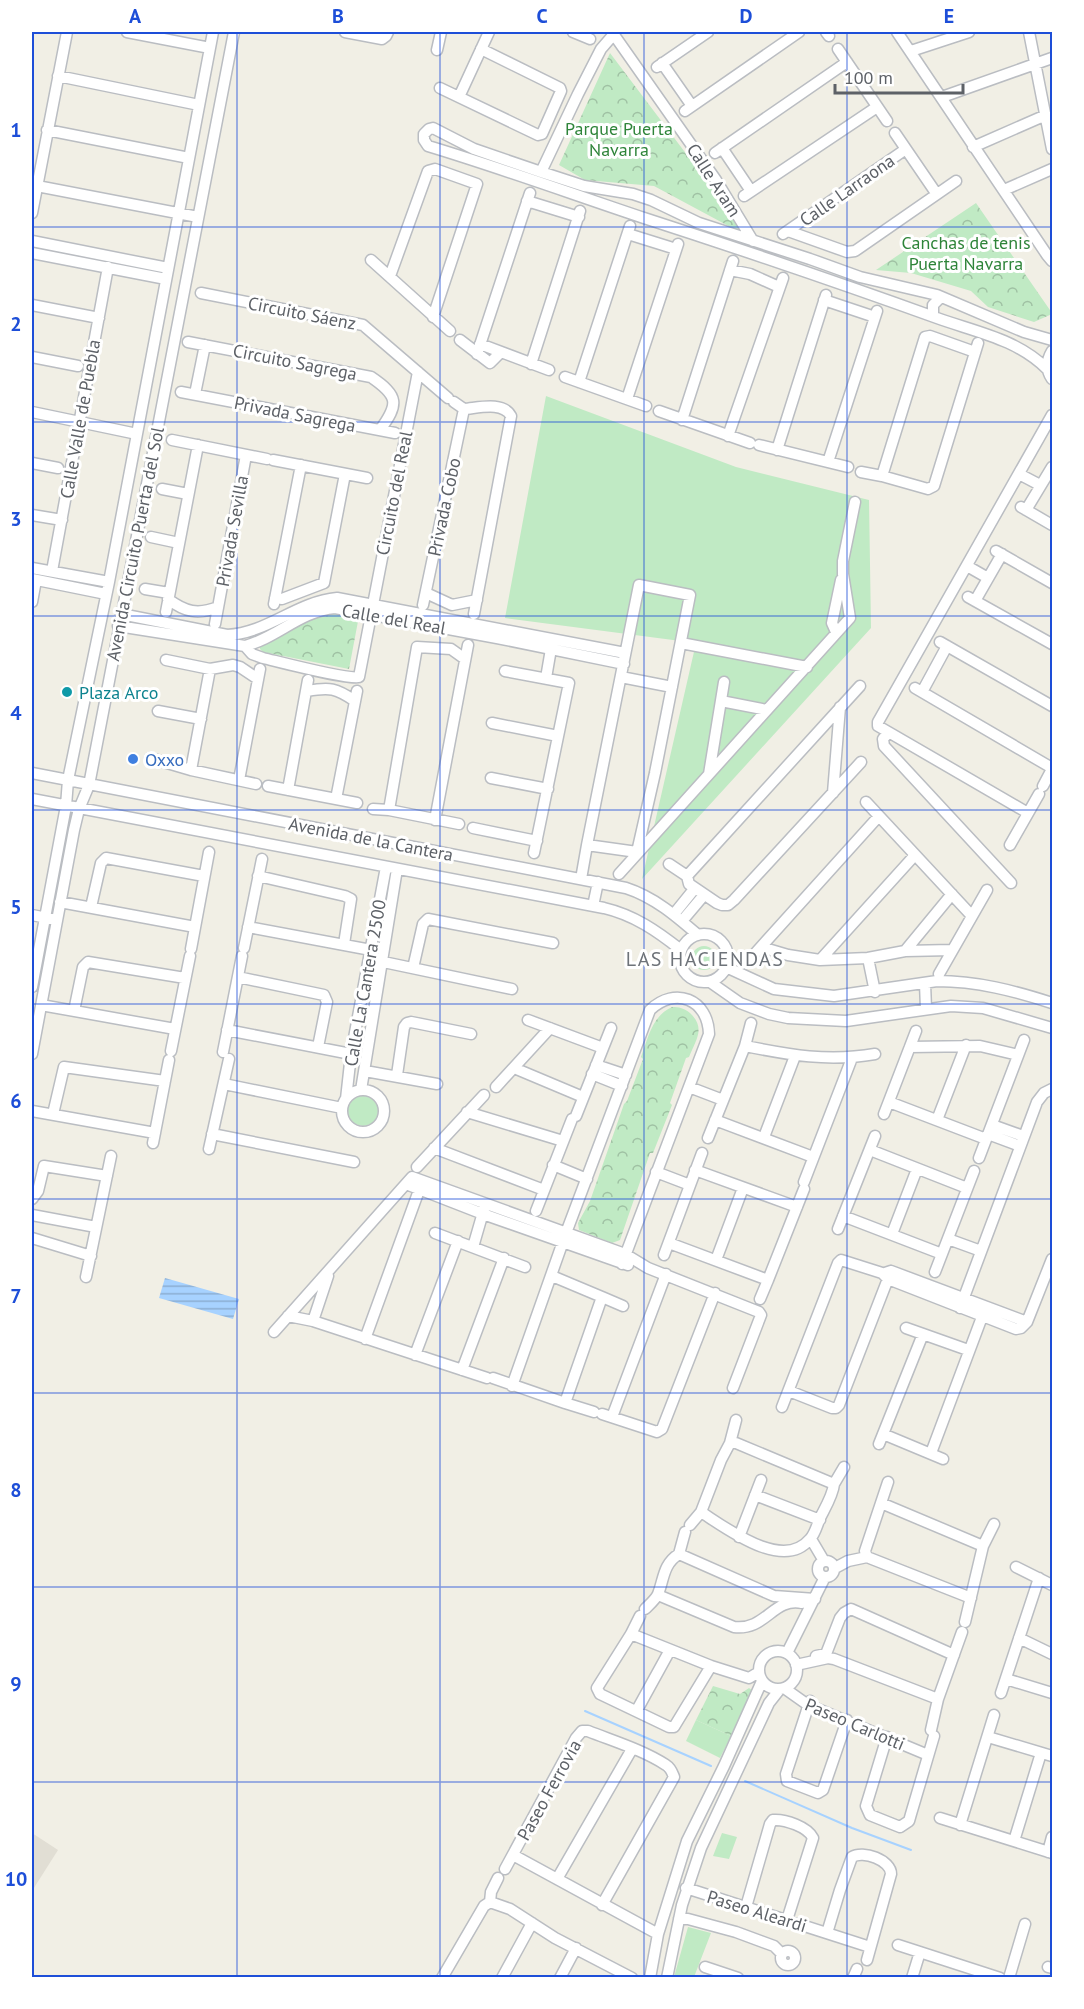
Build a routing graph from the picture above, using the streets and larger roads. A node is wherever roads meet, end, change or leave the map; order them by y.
1 (66, 32) edge
2 (127, 32) edge
3 (213, 32) edge
4 (234, 32) edge
5 (345, 32) edge
6 (388, 32) edge
7 (441, 32) edge
8 (489, 32) edge
9 (573, 32) edge
10 (708, 32) edge
11 (799, 32) edge
12 (897, 32) edge
13 (969, 32) edge
14 (1029, 32) edge
15 (613, 33) edge
16 (590, 39) dead end
17 (210, 48) junction
18 (838, 49) dead end
19 (437, 50) dead end
20 (481, 50) junction
21 (911, 51) junction
22 (1053, 58) edge
23 (847, 62) junction
24 (1036, 65) junction
25 (58, 76) junction
26 (676, 84) junction
27 (440, 88) dead end
28 (657, 95) junction
29 (942, 96) junction
30 (459, 97) junction
31 (199, 105) junction
32 (877, 107) junction
33 (552, 112) junction
34 (1046, 115) junction
35 (566, 119) junction
36 (887, 121) dead end
37 (47, 130) junction
38 (895, 133) dead end
39 (973, 147) junction
40 (906, 149) junction
41 (1053, 149) edge
42 (189, 158) junction
43 (464, 158) junction
44 (734, 167) junction
45 (1053, 169) edge
46 (541, 172) junction
47 (457, 177) junction
48 (716, 180) junction
49 (956, 181) dead end
50 (37, 186) junction
51 (557, 189) junction
52 (1004, 190) junction
53 (936, 193) junction
54 (633, 194) junction
55 (651, 200) junction
56 (550, 208) junction
57 (627, 212) junction
58 (32, 213) edge
59 (178, 214) junction
60 (198, 217) junction
61 (644, 218) junction
62 (657, 221) junction
63 (32, 241) edge
64 (651, 241) junction
65 (753, 241) junction
66 (815, 242) junction
67 (32, 253) edge
68 (757, 255) junction
69 (810, 258) junction
70 (371, 260) dead end
71 (1053, 261) edge
72 (108, 267) junction
73 (167, 273) junction
74 (750, 274) junction
75 (390, 276) junction
76 (862, 290) junction
77 (201, 293) dead end
78 (946, 299) junction
79 (32, 305) edge
80 (855, 310) junction
81 (434, 317) junction
82 (99, 318) junction
83 (937, 318) junction
84 (957, 324) junction
85 (450, 331) dead end
86 (460, 340) dead end
87 (1053, 340) edge
88 (188, 342) dead end
89 (949, 343) junction
90 (205, 345) junction
91 (478, 349) junction
92 (1053, 351) edge
93 (32, 357) edge
94 (531, 364) junction
95 (78, 366) dead end
96 (549, 370) dead end
97 (418, 372) junction
98 (1050, 375) edge
99 (565, 377) dead end
100 (579, 381) junction
101 (1053, 390) edge
102 (181, 392) dead end
103 (195, 394) junction
104 (627, 399) junction
105 (456, 403) junction
106 (394, 406) junction
107 (646, 406) dead end
108 (410, 410) junction
109 (659, 411) dead end
110 (32, 412) edge
111 (1051, 417) edge
112 (682, 420) junction
113 (80, 423) junction
114 (380, 430) junction
115 (395, 433) dead end
116 (136, 434) junction
117 (728, 436) junction
118 (172, 440) dead end
119 (198, 445) junction
120 (777, 450) junction
121 (246, 455) junction
122 (828, 462) junction
123 (32, 463) edge
124 (301, 465) junction
125 (848, 467) dead end
126 (1053, 467) edge
127 (58, 468) dead end
128 (861, 472) dead end
129 (345, 474) junction
130 (1019, 474) junction
131 (882, 476) junction
132 (367, 478) dead end
133 (1040, 485) junction
134 (162, 489) dead end
135 (188, 494) junction
136 (855, 502) dead end
137 (32, 515) edge
138 (62, 520) junction
139 (1053, 525) edge
140 (151, 537) dead end
141 (179, 543) junction
142 (967, 566) junction
143 (32, 567) edge
144 (52, 572) junction
145 (843, 574) junction
146 (988, 578) junction
147 (34, 580) edge
148 (109, 582) junction
149 (1053, 583) edge
150 (146, 589) dead end
151 (426, 592) junction
152 (106, 594) junction
153 (291, 595) junction
154 (169, 596) junction
155 (477, 600) junction
156 (32, 602) edge
157 (423, 605) dead end
158 (452, 605) junction
159 (218, 607) junction
160 (372, 609) junction
161 (296, 610) junction
162 (166, 612) dead end
163 (193, 612) junction
164 (474, 614) dead end
165 (120, 620) junction
166 (215, 624) dead end
167 (448, 624) junction
168 (191, 628) junction
169 (171, 630) junction
170 (836, 632) junction
171 (681, 643) junction
172 (552, 644) junction
173 (1053, 644) edge
174 (468, 645) dead end
175 (243, 646) junction
176 (444, 647) junction
177 (915, 658) junction
178 (465, 659) junction
179 (624, 659) junction
180 (166, 660) dead end
181 (237, 666) junction
182 (807, 667) junction
183 (210, 669) junction
184 (934, 669) junction
185 (506, 671) dead end
186 (338, 675) junction
187 (621, 677) junction
188 (546, 678) junction
189 (724, 682) dead end
190 (860, 686) dead end
191 (672, 687) junction
192 (336, 689) junction
193 (721, 701) junction
194 (1053, 706) edge
195 (840, 707) junction
196 (767, 710) junction
197 (158, 711) dead end
198 (201, 719) junction
199 (492, 723) dead end
200 (888, 733) junction
201 (558, 736) junction
202 (150, 758) dead end
203 (861, 762) dead end
204 (1053, 769) edge
205 (191, 770) junction
206 (32, 773) edge
207 (709, 774) junction
208 (491, 778) dead end
209 (68, 780) junction
210 (239, 780) junction
211 (256, 784) dead end
212 (89, 785) junction
213 (268, 786) dead end
214 (548, 789) junction
215 (288, 790) junction
216 (833, 793) junction
217 (32, 799) edge
218 (336, 799) junction
219 (866, 802) dead end
220 (357, 803) dead end
221 (66, 806) junction
222 (373, 808) dead end
223 (79, 809) junction
224 (389, 810) junction
225 (1028, 813) junction
226 (879, 816) junction
227 (435, 819) junction
228 (459, 824) dead end
229 (473, 828) dead end
230 (537, 841) junction
231 (586, 845) junction
232 (1010, 845) dead end
233 (209, 852) dead end
234 (638, 852) junction
235 (534, 853) dead end
236 (915, 855) junction
237 (262, 859) dead end
238 (669, 864) dead end
239 (392, 868) junction
240 (619, 874) dead end
241 (204, 876) junction
242 (258, 876) junction
243 (687, 876) junction
244 (580, 879) junction
245 (598, 882) junction
246 (1011, 884) dead end
247 (987, 890) dead end
248 (699, 892) junction
249 (952, 894) junction
250 (60, 902) junction
251 (593, 906) junction
252 (91, 908) junction
253 (32, 915) edge
254 (972, 916) junction
255 (45, 918) junction
256 (678, 918) junction
257 (57, 920) junction
258 (195, 927) junction
259 (248, 927) junction
260 (698, 935) junction
261 (553, 943) dead end
262 (344, 944) junction
263 (761, 947) junction
264 (681, 950) junction
265 (952, 950) junction
266 (905, 951) junction
267 (370, 954) junction
268 (751, 958) dead end
269 (868, 958) junction
270 (820, 960) junction
271 (381, 961) junction
272 (726, 967) junction
273 (413, 968) junction
274 (939, 974) dead end
275 (238, 977) junction
276 (185, 978) junction
277 (690, 978) junction
278 (707, 982) junction
279 (925, 983) junction
280 (32, 987) edge
281 (512, 989) dead end
282 (875, 992) junction
283 (681, 998) junction
284 (695, 1003) junction
285 (1053, 1004) edge
286 (41, 1005) junction
287 (926, 1009) junction
288 (74, 1011) junction
289 (35, 1020) edge
290 (528, 1020) dead end
291 (751, 1023) dead end
292 (550, 1028) junction
293 (611, 1028) dead end
294 (1053, 1028) edge
295 (175, 1029) junction
296 (227, 1030) junction
297 (916, 1031) dead end
298 (471, 1034) dead end
299 (1024, 1040) dead end
300 (966, 1045) junction
301 (744, 1046) junction
302 (318, 1047) junction
303 (910, 1047) junction
304 (603, 1048) junction
305 (32, 1054) edge
306 (351, 1054) junction
307 (874, 1054) dead end
308 (1018, 1055) junction
309 (795, 1056) junction
310 (852, 1058) junction
311 (514, 1068) junction
312 (594, 1070) junction
313 (364, 1071) junction
314 (397, 1075) junction
315 (624, 1080) junction
316 (165, 1081) junction
317 (224, 1084) junction
318 (437, 1084) dead end
319 (689, 1086) junction
320 (496, 1087) dead end
321 (1053, 1089) edge
322 (361, 1090) junction
323 (484, 1095) dead end
324 (583, 1097) junction
325 (723, 1100) junction
326 (889, 1102) junction
327 (344, 1104) junction
328 (32, 1110) edge
329 (467, 1112) junction
330 (53, 1114) junction
331 (884, 1114) dead end
332 (715, 1120) junction
333 (937, 1120) junction
334 (988, 1133) junction
335 (212, 1134) junction
336 (875, 1136) dead end
337 (764, 1137) junction
338 (708, 1138) dead end
339 (563, 1141) junction
340 (1022, 1141) junction
341 (208, 1149) dead end
342 (434, 1149) junction
343 (870, 1150) junction
344 (702, 1153) dead end
345 (111, 1156) dead end
346 (813, 1157) junction
347 (979, 1158) dead end
348 (354, 1162) dead end
349 (554, 1163) junction
350 (417, 1167) dead end
351 (917, 1169) junction
352 (695, 1170) junction
353 (656, 1172) junction
354 (974, 1172) dead end
355 (106, 1176) junction
356 (588, 1176) junction
357 (421, 1184) junction
358 (690, 1185) junction
359 (743, 1188) junction
360 (967, 1188) junction
361 (544, 1190) junction
362 (32, 1199) edge
363 (796, 1207) junction
364 (485, 1209) junction
365 (536, 1211) dead end
366 (32, 1215) edge
367 (843, 1216) junction
368 (96, 1227) junction
369 (838, 1229) dead end
370 (435, 1233) dead end
371 (892, 1234) junction
372 (565, 1237) junction
373 (32, 1238) edge
374 (948, 1239) junction
375 (458, 1241) junction
376 (669, 1243) junction
377 (473, 1246) junction
378 (981, 1251) junction
379 (942, 1254) junction
380 (664, 1255) dead end
381 (91, 1256) junction
382 (504, 1258) junction
383 (1053, 1258) edge
384 (623, 1259) junction
385 (716, 1260) junction
386 (525, 1267) dead end
387 (330, 1271) junction
388 (935, 1272) dead end
389 (666, 1275) junction
390 (887, 1275) junction
391 (552, 1276) junction
392 (86, 1278) dead end
393 (768, 1280) junction
394 (715, 1293) junction
395 (602, 1297) junction
396 (760, 1299) dead end
397 (962, 1303) junction
398 (623, 1306) dead end
399 (979, 1315) junction
400 (288, 1316) junction
401 (313, 1322) junction
402 (1027, 1322) junction
403 (906, 1328) dead end
404 (274, 1332) dead end
405 (923, 1334) junction
406 (365, 1339) junction
407 (965, 1349) junction
408 (415, 1355) junction
409 (462, 1370) junction
410 (512, 1386) junction
411 (733, 1388) dead end
412 (789, 1391) junction
413 (565, 1403) junction
414 (782, 1407) dead end
415 (603, 1414) junction
416 (736, 1420) dead end
417 (730, 1443) junction
418 (931, 1453) junction
419 (943, 1459) dead end
420 (844, 1467) dead end
421 (761, 1480) dead end
422 (888, 1482) dead end
423 (834, 1484) junction
424 (755, 1495) junction
425 (881, 1503) junction
426 (701, 1512) junction
427 (820, 1520) junction
428 (994, 1524) dead end
429 (739, 1537) junction
430 (809, 1541) junction
431 (983, 1546) junction
432 (679, 1554) junction
433 (867, 1557) junction
434 (822, 1562) junction
435 (1016, 1567) dead end
436 (835, 1568) junction
437 (825, 1577) junction
438 (1039, 1578) junction
439 (1053, 1585) edge
440 (658, 1594) junction
441 (971, 1598) junction
442 (776, 1601) junction
443 (814, 1602) junction
444 (631, 1634) junction
445 (1019, 1638) junction
446 (670, 1650) junction
447 (1053, 1654) edge
448 (954, 1655) junction
449 (827, 1656) junction
450 (792, 1659) junction
451 (711, 1666) junction
452 (760, 1677) junction
453 (1006, 1679) junction
454 (785, 1688) junction
455 (1001, 1693) dead end
456 (1053, 1693) edge
457 (938, 1699) junction
458 (809, 1703) junction
459 (637, 1710) junction
460 (994, 1715) dead end
461 (847, 1720) junction
462 (887, 1737) junction
463 (988, 1737) junction
464 (632, 1749) junction
465 (928, 1755) junction
466 (1047, 1755) edge
467 (940, 1818) dead end
468 (960, 1825) junction
469 (1053, 1837) edge
470 (687, 1841) junction
471 (1014, 1841) junction
472 (701, 1848) junction
473 (1050, 1852) edge
474 (513, 1855) junction
475 (557, 1879) junction
476 (687, 1885) junction
477 (490, 1902) junction
478 (602, 1905) junction
479 (747, 1905) junction
480 (788, 1917) junction
481 (679, 1919) junction
482 (532, 1923) junction
483 (1026, 1924) dead end
484 (828, 1931) junction
485 (658, 1934) junction
486 (871, 1943) junction
487 (898, 1945) dead end
488 (576, 1948) junction
489 (920, 1952) junction
490 (782, 1954) dead end
491 (867, 1960) dead end
492 (705, 1967) dead end
493 (969, 1973) edge
494 (442, 1977) edge
495 (502, 1977) edge
496 (560, 1977) edge
497 (632, 1977) edge
498 (650, 1977) edge
499 (667, 1977) edge
500 (732, 1977) edge
501 (912, 1977) edge
502 (1000, 1977) edge
503 (1009, 1977) edge

1 - 25 street
2 - 17 street
3 - 17 street, Avenida Circuito Puerta del Sol
4 - 60 street, Avenida Circuito Puerta del Sol
5 - 6 street
7 - 19 street
8 - 20 street
9 - 16 street
10 - 26 street
11 - 26 street
12 - 21 street
13 - 21 street
14 - 24 street
15 - 28 street, Calle Aram
15 - 35 street
17 - 31 street, Avenida Circuito Puerta del Sol
18 - 23 street
20 - 30 street
20 - 33 street
21 - 29 street
22 - 24 street
23 - 32 street
23 - 44 street
24 - 29 street
24 - 34 street
25 - 31 street
25 - 37 street
26 - 28 street
27 - 30 street
28 - 48 street, Calle Aram
29 - 39 street
30 - 33 street
31 - 42 street, Avenida Circuito Puerta del Sol
32 - 36 street
32 - 44 street
33 - 35 street
34 - 39 street
34 - 41 street
35 - 46 street
37 - 42 street
37 - 50 street
38 - 40 street
39 - 52 street
40 - 53 street
40 - 66 street, Calle Larraona
42 - 59 street, Avenida Circuito Puerta del Sol
43 - 46 street
43 - 47 street
43 - 51 street
44 - 48 street
45 - 52 street
46 - 54 street
47 - 75 street
47 - 81 street
48 - 65 street, Calle Aram
49 - 53 street, Calle Larraona
50 - 58 street
50 - 59 street
51 - 56 street
51 - 57 street
52 - 71 street
53 - 66 street, Calle Larraona
54 - 55 street
54 - 57 street
55 - 61 street
55 - 65 street
56 - 91 street
56 - 94 street
57 - 61 street
59 - 60 street
59 - 73 street, Avenida Circuito Puerta del Sol
60 - 165 street, Avenida Circuito Puerta del Sol
61 - 62 street
62 - 64 street
62 - 68 street
63 - 73 street
64 - 100 street
64 - 104 street
65 - 69 street
66 - 69 street
67 - 72 street
68 - 74 street
68 - 76 street
69 - 78 street
70 - 75 street
72 - 73 street
72 - 82 street, Calle Valle de Puebla
73 - 116 street, Avenida Circuito Puerta del Sol
74 - 112 street
74 - 117 street
75 - 81 street
76 - 80 street
76 - 83 street
77 - 97 street, Circuito Sáenz
78 - 83 street
78 - 83 street
78 - 87 street
79 - 82 street
80 - 120 street
80 - 122 street
81 - 85 street
82 - 113 street, Calle Valle de Puebla
83 - 84 street
84 - 89 street
84 - 98 street
86 - 91 street
88 - 90 street, Circuito Sagrega
89 - 131 street
89 - 131 street
90 - 103 street
90 - 106 street, Circuito Sagrega
91 - 94 street
92 - 98 street
93 - 95 street
94 - 96 street
97 - 105 street, Circuito Sáenz
97 - 108 street, Circuito del Real
98 - 101 street
99 - 100 street
100 - 104 street
102 - 103 street, Privada Sagrega
103 - 114 street, Privada Sagrega
104 - 107 street
105 - 151 street, Privada Cobo
105 - 155 street
106 - 108 street
106 - 114 street
108 - 160 street, Circuito del Real
109 - 112 street
110 - 113 street
111 - 130 street
112 - 117 street
113 - 116 street
113 - 138 street, Calle Valle de Puebla
114 - 115 street, Privada Sagrega
116 - 148 street, Avenida Circuito Puerta del Sol
117 - 120 street
118 - 119 street, Privada Sevilla
119 - 121 street, Privada Sevilla
119 - 135 street
120 - 122 street
121 - 124 street, Privada Sevilla
121 - 159 street, Privada Sevilla
122 - 125 street
123 - 127 street
124 - 129 street, Privada Sevilla
124 - 153 street
126 - 133 street
128 - 131 street
129 - 132 street, Privada Sevilla
129 - 153 street
130 - 133 street
130 - 142 street
133 - 139 street
134 - 135 street
135 - 141 street
136 - 145 street
137 - 138 street
138 - 144 street, Calle Valle de Puebla
140 - 141 street
141 - 154 street
142 - 146 street
142 - 177 street
143 - 144 street
144 - 148 street
145 - 170 street
145 - 170 street
146 - 149 street
146 - 173 street
147 - 152 street
147 - 156 street
148 - 152 street, Avenida Circuito Puerta del Sol
150 - 154 street
151 - 157 street, Privada Cobo
151 - 158 street
152 - 209 street, Avenida Circuito Puerta del Sol
153 - 161 street
154 - 162 street
154 - 163 street
155 - 158 street
155 - 164 street
158 - 167 street
159 - 163 street, Privada Sevilla
159 - 166 street, Privada Sevilla
160 - 161 street, Calle del Real
160 - 167 street, Calle del Real
160 - 175 street, Calle del Real
160 - 186 street, Circuito del Real
161 - 168 street, Calle del Real
163 - 168 street
165 - 169 street, Calle del Real
165 - 212 street, Avenida Circuito Puerta del Sol
167 - 172 street, Calle del Real
167 - 176 street
168 - 169 street, Calle del Real
169 - 175 street, Calle del Real
170 - 182 street
171 - 179 street
171 - 182 street
171 - 191 street
172 - 179 street, Calle del Real
172 - 188 street
174 - 178 street
175 - 181 street
175 - 186 street
176 - 178 street
176 - 224 street
177 - 184 street
177 - 200 street
178 - 227 street
179 - 187 street
180 - 183 street
181 - 183 street
181 - 210 street
182 - 196 street
183 - 198 street
184 - 194 street
184 - 204 street
185 - 188 street
186 - 192 street
187 - 191 street
187 - 231 street
188 - 201 street
189 - 193 street
190 - 195 street
191 - 234 street
192 - 215 street
192 - 218 street
193 - 196 street
193 - 207 street
195 - 216 street
195 - 243 street
196 - 207 street
197 - 198 street
198 - 205 street
199 - 201 street
200 - 225 street
200 - 246 street
201 - 214 street
202 - 205 street
203 - 216 street
204 - 225 street
205 - 210 street
206 - 209 street, Avenida de la Cantera
207 - 234 street
208 - 214 street
209 - 212 street, Avenida de la Cantera
209 - 221 street, Avenida Circuito Puerta del Sol
210 - 211 street
212 - 223 street, Avenida Circuito Puerta del Sol
212 - 244 street, Avenida de la Cantera
213 - 215 street
214 - 230 street
215 - 218 street
216 - 248 street
217 - 221 street, Avenida de la Cantera
218 - 220 street
219 - 226 street
221 - 223 street, Avenida de la Cantera
221 - 255 street, Avenida Circuito Puerta del Sol
222 - 224 street
223 - 239 street, Avenida de la Cantera
223 - 250 street, Avenida Circuito Puerta del Sol
224 - 227 street
225 - 232 street
226 - 236 street
226 - 263 street
227 - 228 street
229 - 230 street
230 - 235 street
231 - 234 street
231 - 244 street
233 - 241 street
234 - 240 street
236 - 249 street
236 - 270 street
237 - 242 street
238 - 243 street
239 - 251 street, Avenida de la Cantera
239 - 267 street, Calle La Cantera 2500
239 - 271 street, Calle La Cantera 2500
241 - 252 street
241 - 258 street
242 - 259 street
242 - 262 street
243 - 248 street
244 - 245 street, Avenida de la Cantera
245 - 251 street
245 - 256 street, Avenida de la Cantera
247 - 254 street
248 - 256 street
249 - 254 street
249 - 266 street
250 - 252 street
250 - 257 street, Avenida Circuito Puerta del Sol
251 - 264 street, Avenida de la Cantera
252 - 258 street
253 - 255 street
254 - 265 street
255 - 257 street
255 - 280 street, Avenida Circuito Puerta del Sol
256 - 260 street, Avenida de la Cantera
257 - 286 street, Avenida Circuito Puerta del Sol
258 - 276 street
259 - 262 street
259 - 275 street
260 - 264 street
260 - 272 street
261 - 273 street
262 - 267 street
263 - 268 street
263 - 270 street
264 - 277 street
265 - 266 street
265 - 274 street
266 - 269 street
267 - 271 street
267 - 306 street, Calle La Cantera 2500
269 - 270 street
269 - 282 street
271 - 273 street
271 - 313 street, Calle La Cantera 2500
272 - 278 street
272 - 282 street
273 - 281 street
275 - 296 street
275 - 302 street
276 - 288 street
276 - 295 street
277 - 278 street
277 - 283 street
278 - 284 street
278 - 287 street
279 - 282 street
279 - 285 street
279 - 287 street
283 - 284 street
283 - 315 street
284 - 319 street
286 - 288 street
286 - 289 street, Avenida Circuito Puerta del Sol
287 - 294 street
288 - 295 street
289 - 305 street, Avenida Circuito Puerta del Sol
290 - 292 street
291 - 301 street
292 - 304 street
292 - 311 street
293 - 304 street
295 - 316 street
296 - 302 street
296 - 317 street
297 - 303 street
298 - 314 street
299 - 308 street
300 - 303 street
300 - 308 street
300 - 333 street
301 - 309 street
301 - 325 street
302 - 306 street
303 - 326 street
304 - 312 street
306 - 327 street, Calle La Cantera 2500
307 - 310 street
308 - 334 street
309 - 310 street
309 - 337 street
310 - 346 street
311 - 320 street
311 - 324 street
312 - 315 street
312 - 324 street
313 - 314 street
313 - 322 street, Calle La Cantera 2500
314 - 318 street
315 - 356 street
316 - 330 street
316 - 330 street
317 - 327 street
317 - 335 street
319 - 325 street
319 - 353 street
321 - 340 street
322 - 327 street
322 - 327 street
323 - 329 street
324 - 339 street
325 - 332 street
326 - 331 street
326 - 333 street
328 - 330 street
329 - 339 street
329 - 342 street
332 - 337 street
332 - 338 street
333 - 334 street
334 - 340 street
334 - 347 street
335 - 341 street
335 - 348 street
336 - 343 street
337 - 346 street
339 - 349 street
340 - 378 street
342 - 350 street
342 - 361 street
343 - 351 street
343 - 367 street
344 - 352 street
345 - 355 street
346 - 363 street
349 - 356 street
349 - 361 street
351 - 360 street
351 - 371 street
352 - 358 street
352 - 359 street
353 - 358 street
353 - 384 street
354 - 360 street
355 - 362 street
355 - 368 street
356 - 372 street
357 - 364 street
357 - 387 street
357 - 406 street
358 - 376 street
359 - 363 street
359 - 385 street
360 - 374 street
361 - 365 street
363 - 393 street
364 - 372 street
364 - 377 street
366 - 368 street
367 - 369 street
367 - 371 street
368 - 381 street
370 - 375 street
371 - 379 street
372 - 384 street
372 - 391 street
373 - 381 street
374 - 378 street
374 - 379 street
375 - 377 street
375 - 408 street
376 - 380 street
376 - 385 street
377 - 382 street
378 - 397 street
379 - 388 street
381 - 392 street
382 - 386 street
382 - 409 street
383 - 402 street
384 - 389 street
385 - 393 street
387 - 400 street
387 - 401 street
389 - 394 street
389 - 415 street
390 - 397 street
390 - 412 street
390 - 412 street
391 - 395 street
391 - 410 street
393 - 396 street
394 - 411 street
394 - 415 street
395 - 398 street
395 - 413 street
397 - 399 street
397 - 402 street
399 - 402 street
399 - 407 street
400 - 401 street
400 - 404 street
401 - 406 street
403 - 405 street
405 - 407 street
405 - 418 street
406 - 408 street
407 - 418 street
408 - 409 street
409 - 410 street
410 - 413 street
412 - 414 street
413 - 415 street
416 - 417 street
417 - 423 street
417 - 426 street
418 - 419 street
420 - 423 street
421 - 424 street
422 - 425 street
423 - 427 street
424 - 427 street
424 - 429 street
425 - 431 street
425 - 433 street
426 - 429 street
426 - 432 street
427 - 430 street
428 - 431 street
429 - 430 street
430 - 434 street
431 - 441 street
432 - 440 street
432 - 442 street
433 - 436 street
433 - 441 street
434 - 436 street
434 - 437 street
435 - 438 street
436 - 437 street
437 - 443 street
438 - 439 street
438 - 445 street
440 - 442 street
440 - 444 street
441 - 448 street
442 - 443 street
443 - 450 street
444 - 446 street
444 - 459 street
445 - 447 street
445 - 453 street
446 - 451 street
446 - 459 street
448 - 449 street
448 - 457 street
449 - 450 street
449 - 457 street
450 - 452 street
450 - 454 street
451 - 452 street
451 - 459 street
452 - 454 street
452 - 470 street
453 - 455 street
453 - 456 street
454 - 458 street, Paseo Carlotti
454 - 472 street
457 - 465 street
458 - 461 street, Paseo Carlotti
458 - 461 street
460 - 463 street
461 - 462 street, Paseo Carlotti
462 - 465 street, Paseo Carlotti
462 - 465 street
463 - 466 street
463 - 468 street
464 - 474 street, Paseo Ferrovia
464 - 475 street
464 - 478 street, Paseo Ferrovia
466 - 471 street
467 - 468 street
468 - 471 street
469 - 473 street
470 - 472 street
470 - 485 street
471 - 473 street
472 - 476 street
474 - 475 street, Paseo Ferrovia
474 - 477 street
475 - 478 street, Paseo Ferrovia
476 - 479 street, Paseo Aleardi
476 - 481 street
477 - 482 street
477 - 494 street
478 - 485 street, Paseo Ferrovia
479 - 480 street, Paseo Aleardi
479 - 480 street
480 - 484 street, Paseo Aleardi
481 - 490 street
481 - 499 street
482 - 488 street
482 - 495 street
483 - 503 street
484 - 486 street, Paseo Aleardi
484 - 486 street, Paseo Aleardi
485 - 498 street
486 - 491 street, Paseo Aleardi
487 - 489 street
488 - 496 street
488 - 497 street
489 - 493 street
489 - 501 street
492 - 500 street
493 - 502 street

